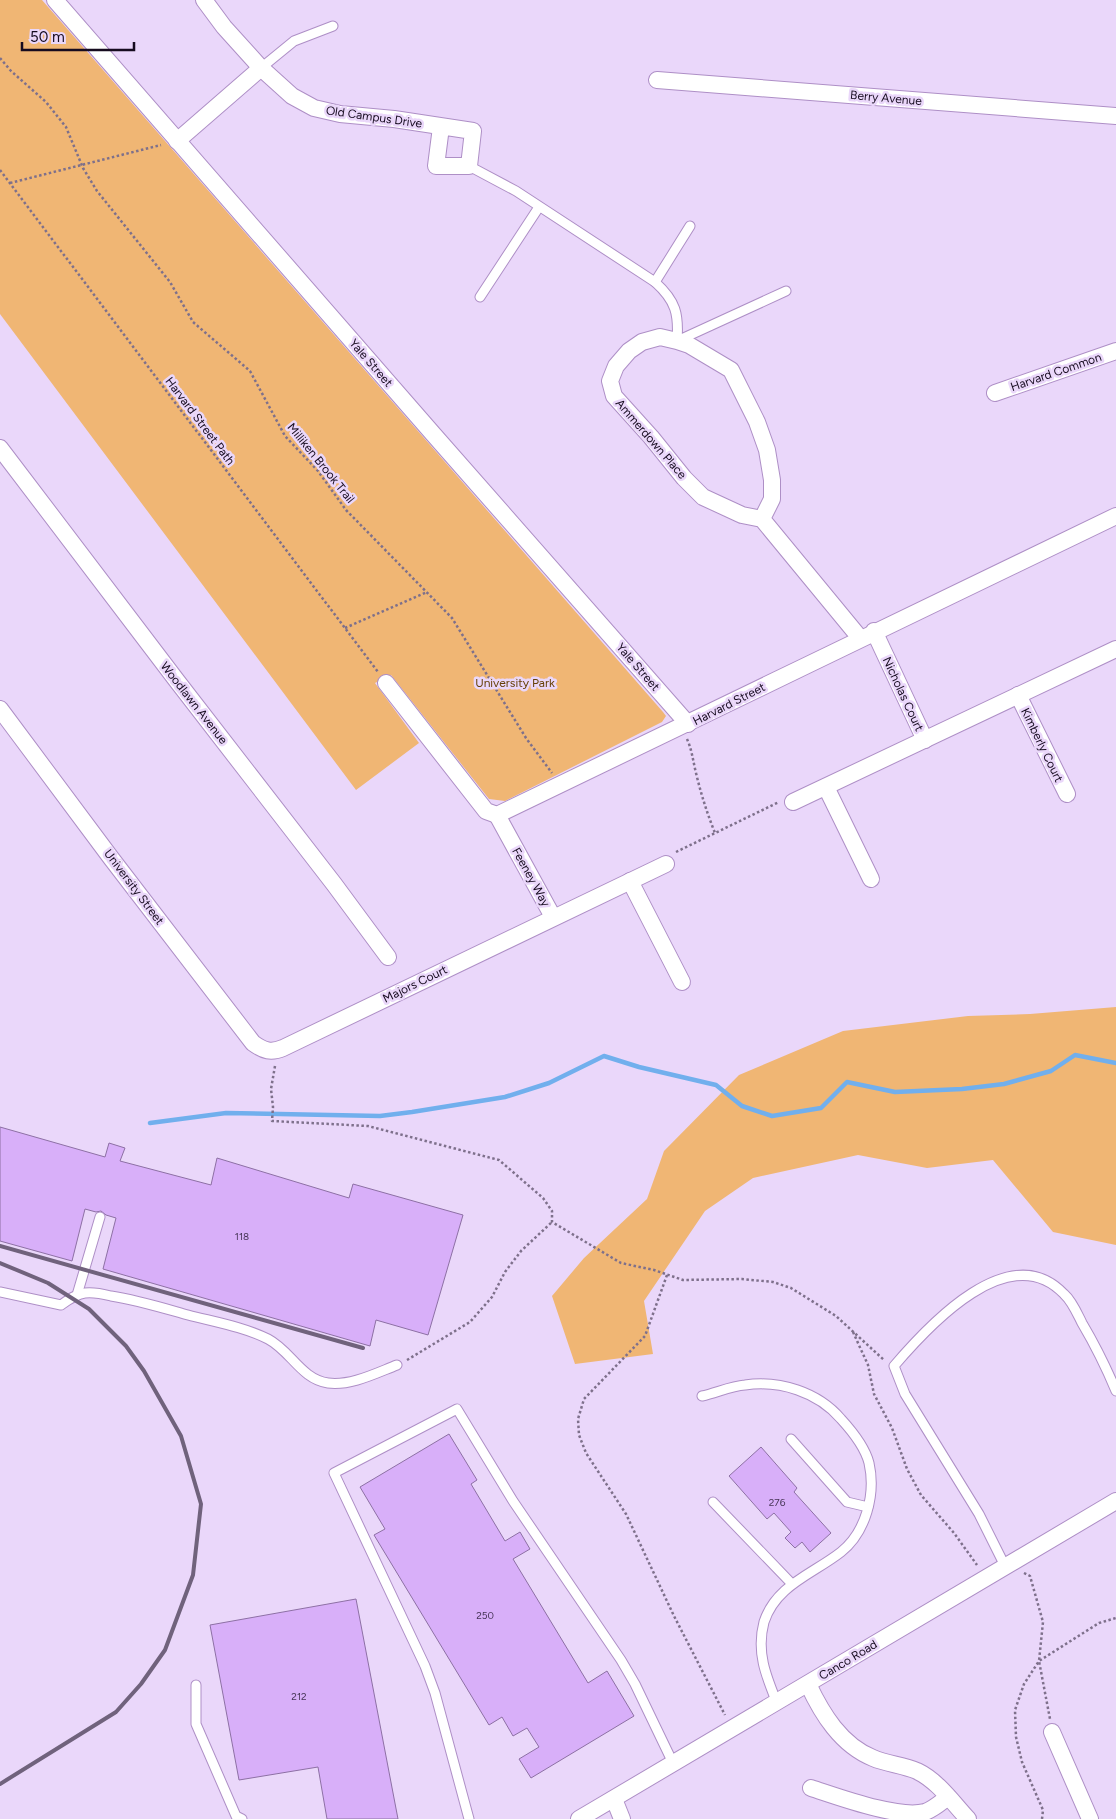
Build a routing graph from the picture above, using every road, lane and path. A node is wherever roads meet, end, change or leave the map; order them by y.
1 (55, 0) edge
2 (204, 0) edge
3 (333, 26) dead end
4 (0, 58) edge
5 (261, 68) junction
6 (657, 80) dead end
7 (1116, 116) edge
8 (441, 126) junction
9 (177, 141) junction
10 (82, 166) junction
11 (469, 166) junction
12 (0, 170) edge
13 (10, 183) junction
14 (539, 206) junction
15 (690, 226) dead end
16 (655, 282) junction
17 (786, 291) dead end
18 (480, 297) dead end
19 (678, 341) junction
20 (1116, 351) edge
21 (995, 393) dead end
22 (0, 448) edge
23 (1116, 516) edge
24 (762, 519) junction
25 (427, 592) junction
26 (345, 628) junction
27 (867, 635) junction
28 (1116, 648) edge
29 (386, 683) joint
30 (1018, 695) junction
31 (0, 709) edge
32 (685, 725) junction
33 (924, 740) junction
34 (561, 784) junction
35 (826, 786) junction
36 (1067, 794) dead end
37 (793, 802) joint
38 (497, 815) junction
39 (715, 833) junction
40 (666, 864) joint
41 (871, 879) dead end
42 (630, 881) junction
43 (553, 917) junction
44 (388, 957) dead end
45 (682, 982) dead end
46 (278, 1050) junction
47 (100, 1217) dead end
48 (552, 1222) junction
49 (667, 1275) junction
50 (0, 1292) edge
51 (77, 1295) junction
52 (852, 1331) junction
53 (397, 1365) joint
54 (896, 1370) junction
55 (1116, 1391) edge
56 (702, 1396) dead end
57 (791, 1439) dead end
58 (1116, 1501) edge
59 (713, 1502) dead end
60 (868, 1507) junction
61 (1005, 1566) junction
62 (985, 1578) junction
63 (792, 1584) junction
64 (1116, 1618) edge
65 (1039, 1661) junction
66 (196, 1684) dead end
67 (808, 1684) junction
68 (777, 1702) junction
69 (732, 1729) junction
70 (1052, 1732) joint
71 (673, 1763) junction
72 (811, 1788) dead end
73 (948, 1797) junction
74 (614, 1799) junction
75 (242, 1819) edge
76 (469, 1819) edge
77 (579, 1819) edge
78 (622, 1819) edge
79 (968, 1819) edge
80 (1042, 1819) edge
81 (1090, 1819) edge

1 - 9 street, Yale Street
2 - 5 street, Old Campus Drive
3 - 5 lane
4 - 10 path, Milliken Brook Trail
5 - 8 street, Old Campus Drive
5 - 9 street
6 - 7 street, Berry Avenue
8 - 11 street, Old Campus Drive
8 - 11 street
9 - 10 path
9 - 32 street, Yale Street
10 - 13 path
10 - 25 path, Milliken Brook Trail
11 - 14 lane
12 - 13 path, Harvard Street Path
13 - 26 path, Harvard Street Path
14 - 16 lane
14 - 18 lane
15 - 16 lane
16 - 19 lane
17 - 19 lane
19 - 24 street, Ammerdown Place
19 - 24 street, Ammerdown Place
20 - 21 street, Harvard Common
22 - 44 street, Woodlawn Avenue
23 - 27 street, Harvard Street
24 - 27 street
25 - 26 path
25 - 34 path, Milliken Brook Trail
26 - 29 path, Harvard Street Path
27 - 32 street, Harvard Street
27 - 33 street, Nicholas Court
28 - 30 street, Kimberly Court
29 - 38 street
30 - 33 street, Kimberly Court
30 - 36 street, Kimberly Court
31 - 46 street, University Street
32 - 34 street, Harvard Street
32 - 39 path
33 - 35 street, Nicholas Court
34 - 38 street, Harvard Street
35 - 37 street, Nicholas Court
35 - 41 street
37 - 39 path
38 - 43 street, Feeney Way
39 - 40 path
40 - 42 street, Feeney Way
42 - 43 street, Feeney Way
42 - 45 street
43 - 46 street, Majors Court
46 - 48 path
47 - 51 lane
48 - 49 path
48 - 53 path
49 - 52 path
49 - 69 path
50 - 51 lane
51 - 53 lane
52 - 54 path
52 - 62 path
54 - 55 lane
54 - 61 lane
56 - 60 lane
57 - 60 lane
58 - 61 street, Canco Road
59 - 63 lane
60 - 63 lane
61 - 62 street, Canco Road
61 - 65 path
62 - 67 street, Canco Road
63 - 68 lane
64 - 65 path
65 - 70 path
65 - 80 path
66 - 75 lane
67 - 68 street, Canco Road
67 - 73 street
68 - 69 street, Canco Road
69 - 71 street, Canco Road
70 - 81 street
71 - 74 street, Canco Road
71 - 76 lane
72 - 73 street
73 - 79 street
74 - 77 street, Canco Road
74 - 78 street

